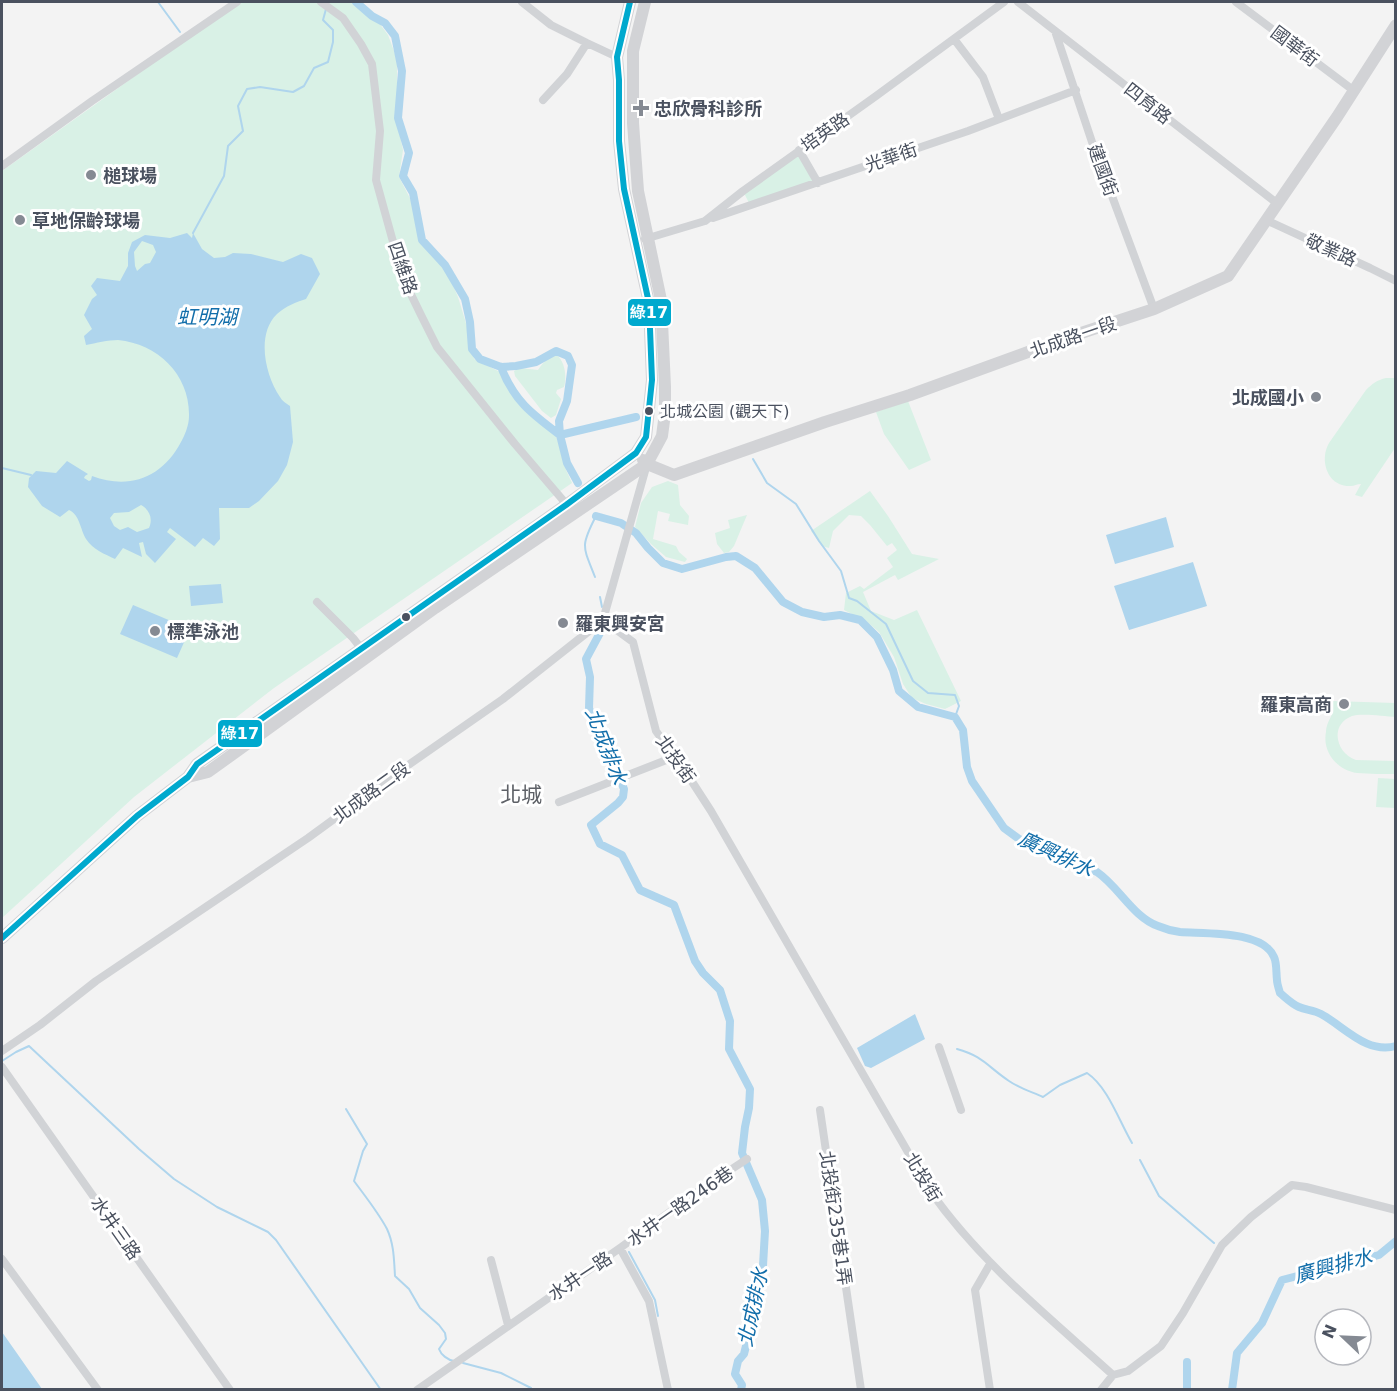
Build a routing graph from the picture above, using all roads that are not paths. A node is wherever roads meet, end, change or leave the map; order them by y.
1 (237, 2) edge
2 (322, 2) edge
3 (522, 2) edge
4 (630, 2) edge
5 (645, 2) edge
6 (1004, 2) edge
7 (1018, 2) edge
8 (1236, 2) edge
9 (1395, 25) edge
10 (1055, 31) junction
11 (954, 39) junction
12 (587, 44) junction
13 (617, 57) junction
14 (1076, 90) junction
15 (1353, 90) junction
16 (543, 100) dead end
17 (999, 119) junction
18 (800, 150) junction
19 (2, 166) edge
20 (818, 183) junction
21 (1278, 204) junction
22 (1266, 220) junction
23 (705, 221) junction
24 (648, 238) junction
25 (636, 243) junction
26 (1395, 281) edge
27 (1154, 309) junction
28 (636, 453) junction
29 (647, 464) junction
30 (569, 510) junction
31 (316, 602) dead end
32 (603, 620) junction
33 (365, 653) junction
34 (674, 757) junction
35 (559, 802) dead end
36 (2, 938) edge
37 (939, 1047) dead end
38 (2, 1051) edge
39 (2, 1067) edge
40 (820, 1110) dead end
41 (961, 1110) dead end
42 (743, 1161) dead end
43 (1395, 1210) edge
44 (620, 1248) junction
45 (2, 1259) edge
46 (491, 1260) dead end
47 (990, 1264) junction
48 (508, 1325) junction
49 (1113, 1375) junction
50 (98, 1389) edge
51 (230, 1389) edge
52 (417, 1389) edge
53 (668, 1389) edge
54 (861, 1389) edge
55 (990, 1389) edge
56 (1101, 1389) edge

1 - 19 street
2 - 30 street, 四維路
3 - 12 street
4 - 13 street
5 - 24 street
6 - 11 street, 培英路
7 - 10 street, 四育路
8 - 15 street, 國華街
9 - 15 street, 北成路一段
10 - 14 street, 建國街
10 - 21 street, 四育路
11 - 17 street
11 - 18 street, 培英路
12 - 13 street
12 - 16 street
13 - 25 street
14 - 17 street, 光華街
14 - 27 street, 建國街
15 - 21 street, 北成路一段
17 - 20 street, 光華街
18 - 20 street
18 - 23 street, 培英路
20 - 23 street, 光華街
21 - 22 street, 北成路一段
22 - 26 street, 敬業路
22 - 27 street, 北成路一段
23 - 24 street, 培英路
24 - 25 street, 培英路
24 - 29 street
25 - 28 street
27 - 29 street, 北成路一段
28 - 29 street, 北成路一段
28 - 30 street
29 - 30 street
29 - 32 street
30 - 33 street
31 - 33 street
32 - 34 street, 北投街
32 - 38 street, 北成路二段
33 - 36 street
34 - 35 street
34 - 47 street, 北投街
37 - 41 street
39 - 51 street, 水井三路
40 - 54 street, 北投街235巷1弄
42 - 44 street, 水井一路246巷
43 - 49 street
44 - 48 street, 水井一路
44 - 53 street, 水井一路
45 - 50 street
46 - 48 street
47 - 49 street, 北投街
47 - 55 street
48 - 52 street, 水井一路
49 - 56 street

